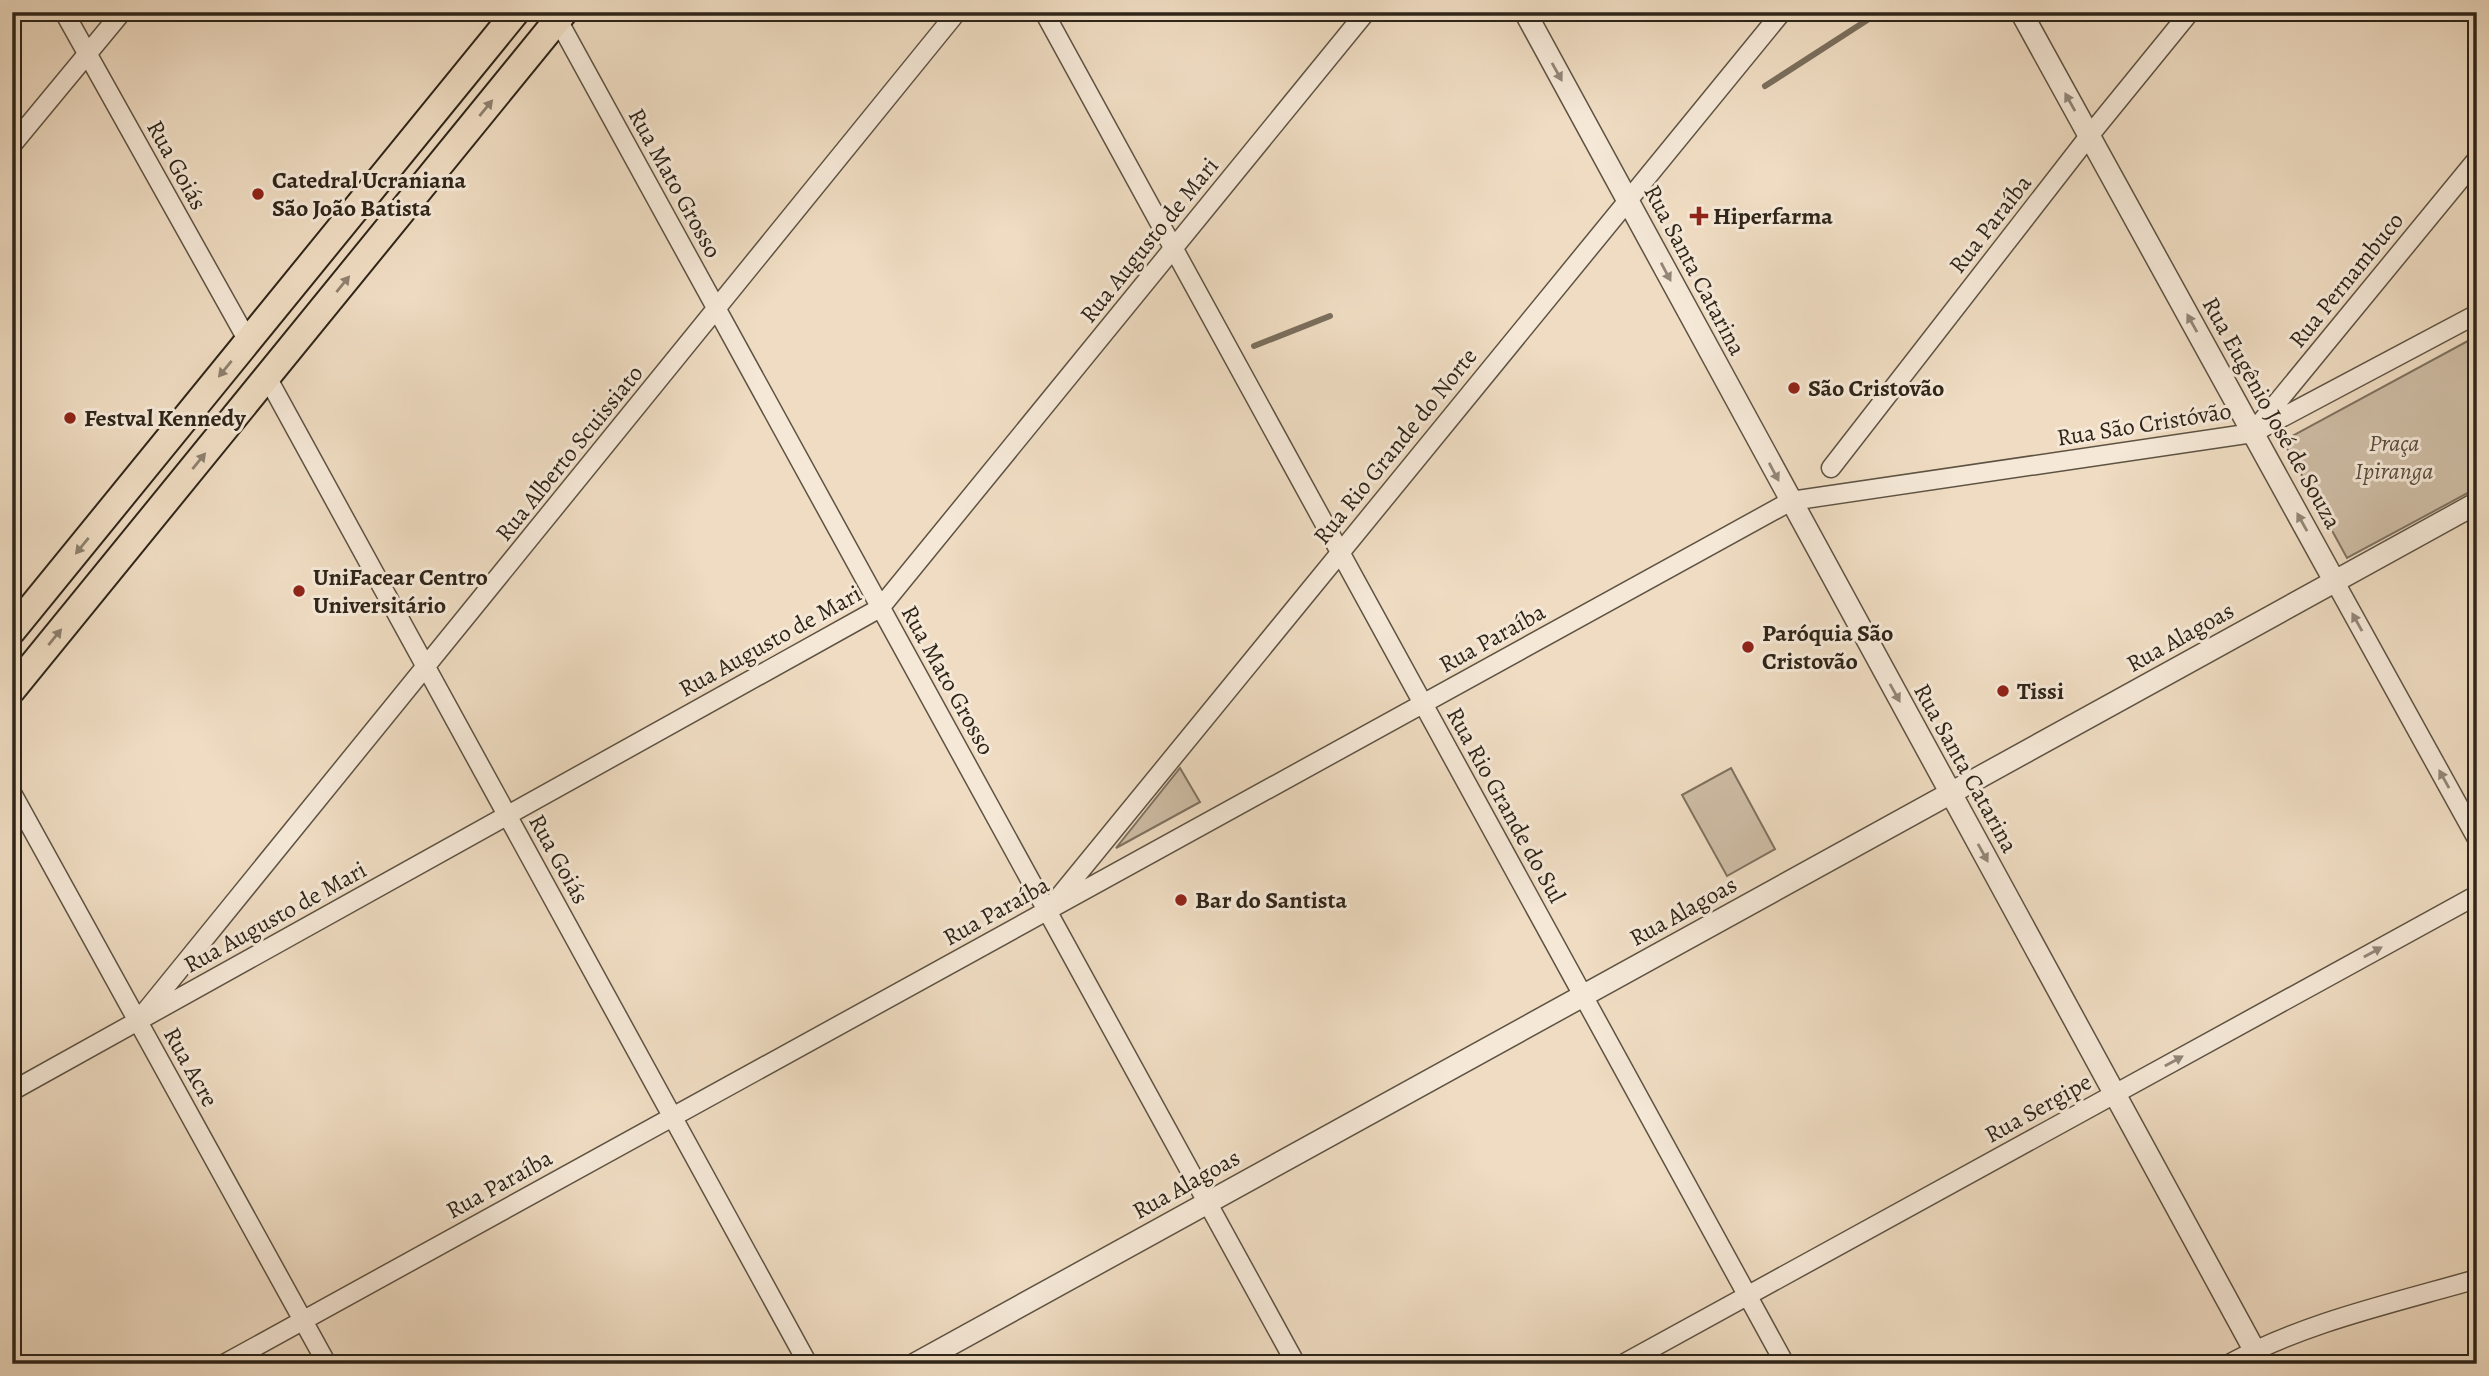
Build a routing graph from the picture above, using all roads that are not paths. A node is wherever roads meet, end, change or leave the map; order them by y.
1 (64, 12) edge
2 (122, 12) edge
3 (516, 12) edge
4 (957, 12) edge
5 (1044, 12) edge
6 (1366, 12) edge
7 (1525, 12) edge
8 (1782, 12) edge
9 (2021, 12) edge
10 (2190, 12) edge
11 (561, 16) edge
12 (87, 54) junction
13 (2089, 136) junction
14 (12, 145) edge
15 (2477, 159) edge
16 (392, 164) junction
17 (412, 199) junction
18 (1627, 201) junction
19 (1174, 249) junction
20 (717, 310) junction
21 (2477, 314) edge
22 (248, 341) junction
23 (267, 377) junction
24 (2253, 433) junction
25 (1831, 468) dead end
26 (1791, 501) junction
27 (2477, 503) edge
28 (1339, 553) junction
29 (2335, 582) junction
30 (880, 608) junction
31 (12, 631) edge
32 (426, 668) junction
33 (12, 690) edge
34 (1423, 704) junction
35 (12, 793) edge
36 (1950, 793) junction
37 (507, 815) junction
38 (2477, 839) edge
39 (2477, 895) edge
40 (1047, 911) junction
41 (1583, 996) junction
42 (138, 1021) junction
43 (12, 1091) edge
44 (2114, 1094) junction
45 (673, 1117) junction
46 (1207, 1203) junction
47 (2477, 1279) edge
48 (1747, 1295) junction
49 (303, 1320) junction
50 (2259, 1357) edge
51 (224, 1364) edge
52 (327, 1364) edge
53 (808, 1364) edge
54 (915, 1364) edge
55 (1296, 1364) edge
56 (1623, 1364) edge
57 (1784, 1364) edge
58 (2229, 1364) edge

1 - 12 street, Rua Goiás
2 - 12 street
3 - 16 main road
4 - 20 street, Rua Alberto Scuissiato
5 - 19 street, Rua Rio Grande do Sul
6 - 19 street, Rua Augusto de Mari
7 -> 18 street, Rua Santa Catarina
8 - 18 street, Rua Rio Grande do Norte
13 -> 9 street, Rua Eugênio José de Souza
10 - 13 street, Rua Paraíba
17 -> 11 main road
11 - 20 street, Rua Mato Grosso
12 - 14 street
12 - 22 street, Rua Goiás
24 -> 13 street, Rua Eugênio José de Souza
13 - 25 street, Rua Paraíba
15 - 24 street, Rua Pernambuco
16 - 17 main road
16 - 22 main road
23 -> 17 main road
18 -> 26 street, Rua Santa Catarina
18 - 28 street, Rua Rio Grande do Norte
19 - 28 street, Rua Rio Grande do Sul
19 - 30 street, Rua Augusto de Mari
20 - 30 street, Rua Mato Grosso
20 - 32 street, Rua Alberto Scuissiato
21 - 24 street, Rua São Cristóvão
22 -> 31 main road
23 - 32 street, Rua Goiás
33 -> 23 main road
24 - 26 street, Rua São Cristóvão
29 -> 24 street, Rua Eugênio José de Souza
26 - 34 street, Rua Paraíba
26 -> 36 street, Rua Santa Catarina
27 - 29 street, Rua Alagoas
28 - 34 street, Rua Rio Grande do Sul
28 - 40 street, Rua Rio Grande do Norte
29 - 36 street, Rua Alagoas
38 -> 29 street, Rua Eugênio José de Souza
30 - 37 street, Rua Augusto de Mari
30 - 40 street, Rua Mato Grosso
32 - 37 street, Rua Goiás
32 - 42 street, Rua Alberto Scuissiato
34 - 40 street, Rua Paraíba
34 - 41 street, Rua Rio Grande do Sul
35 - 42 street, Rua Acre
36 - 41 street, Rua Alagoas
36 -> 44 street, Rua Santa Catarina
37 - 42 street, Rua Augusto de Mari
37 - 45 street, Rua Goiás
44 -> 39 street, Rua Sergipe
40 - 45 street, Rua Paraíba
40 - 46 street, Rua Mato Grosso
41 - 46 street, Rua Alagoas
41 - 48 street, Rua Rio Grande do Sul
42 - 43 street, Rua Augusto de Mari
42 - 49 street, Rua Acre
44 - 48 street, Rua Sergipe
44 - 50 street, Rua Santa Catarina
45 - 49 street, Rua Paraíba
45 - 53 street, Rua Goiás
46 - 54 street, Rua Alagoas
46 - 55 street, Rua Mato Grosso
47 - 50 street
48 - 56 street, Rua Sergipe
48 - 57 street, Rua Rio Grande do Sul
49 - 51 street, Rua Paraíba
49 - 52 street, Rua Acre
50 - 58 street

